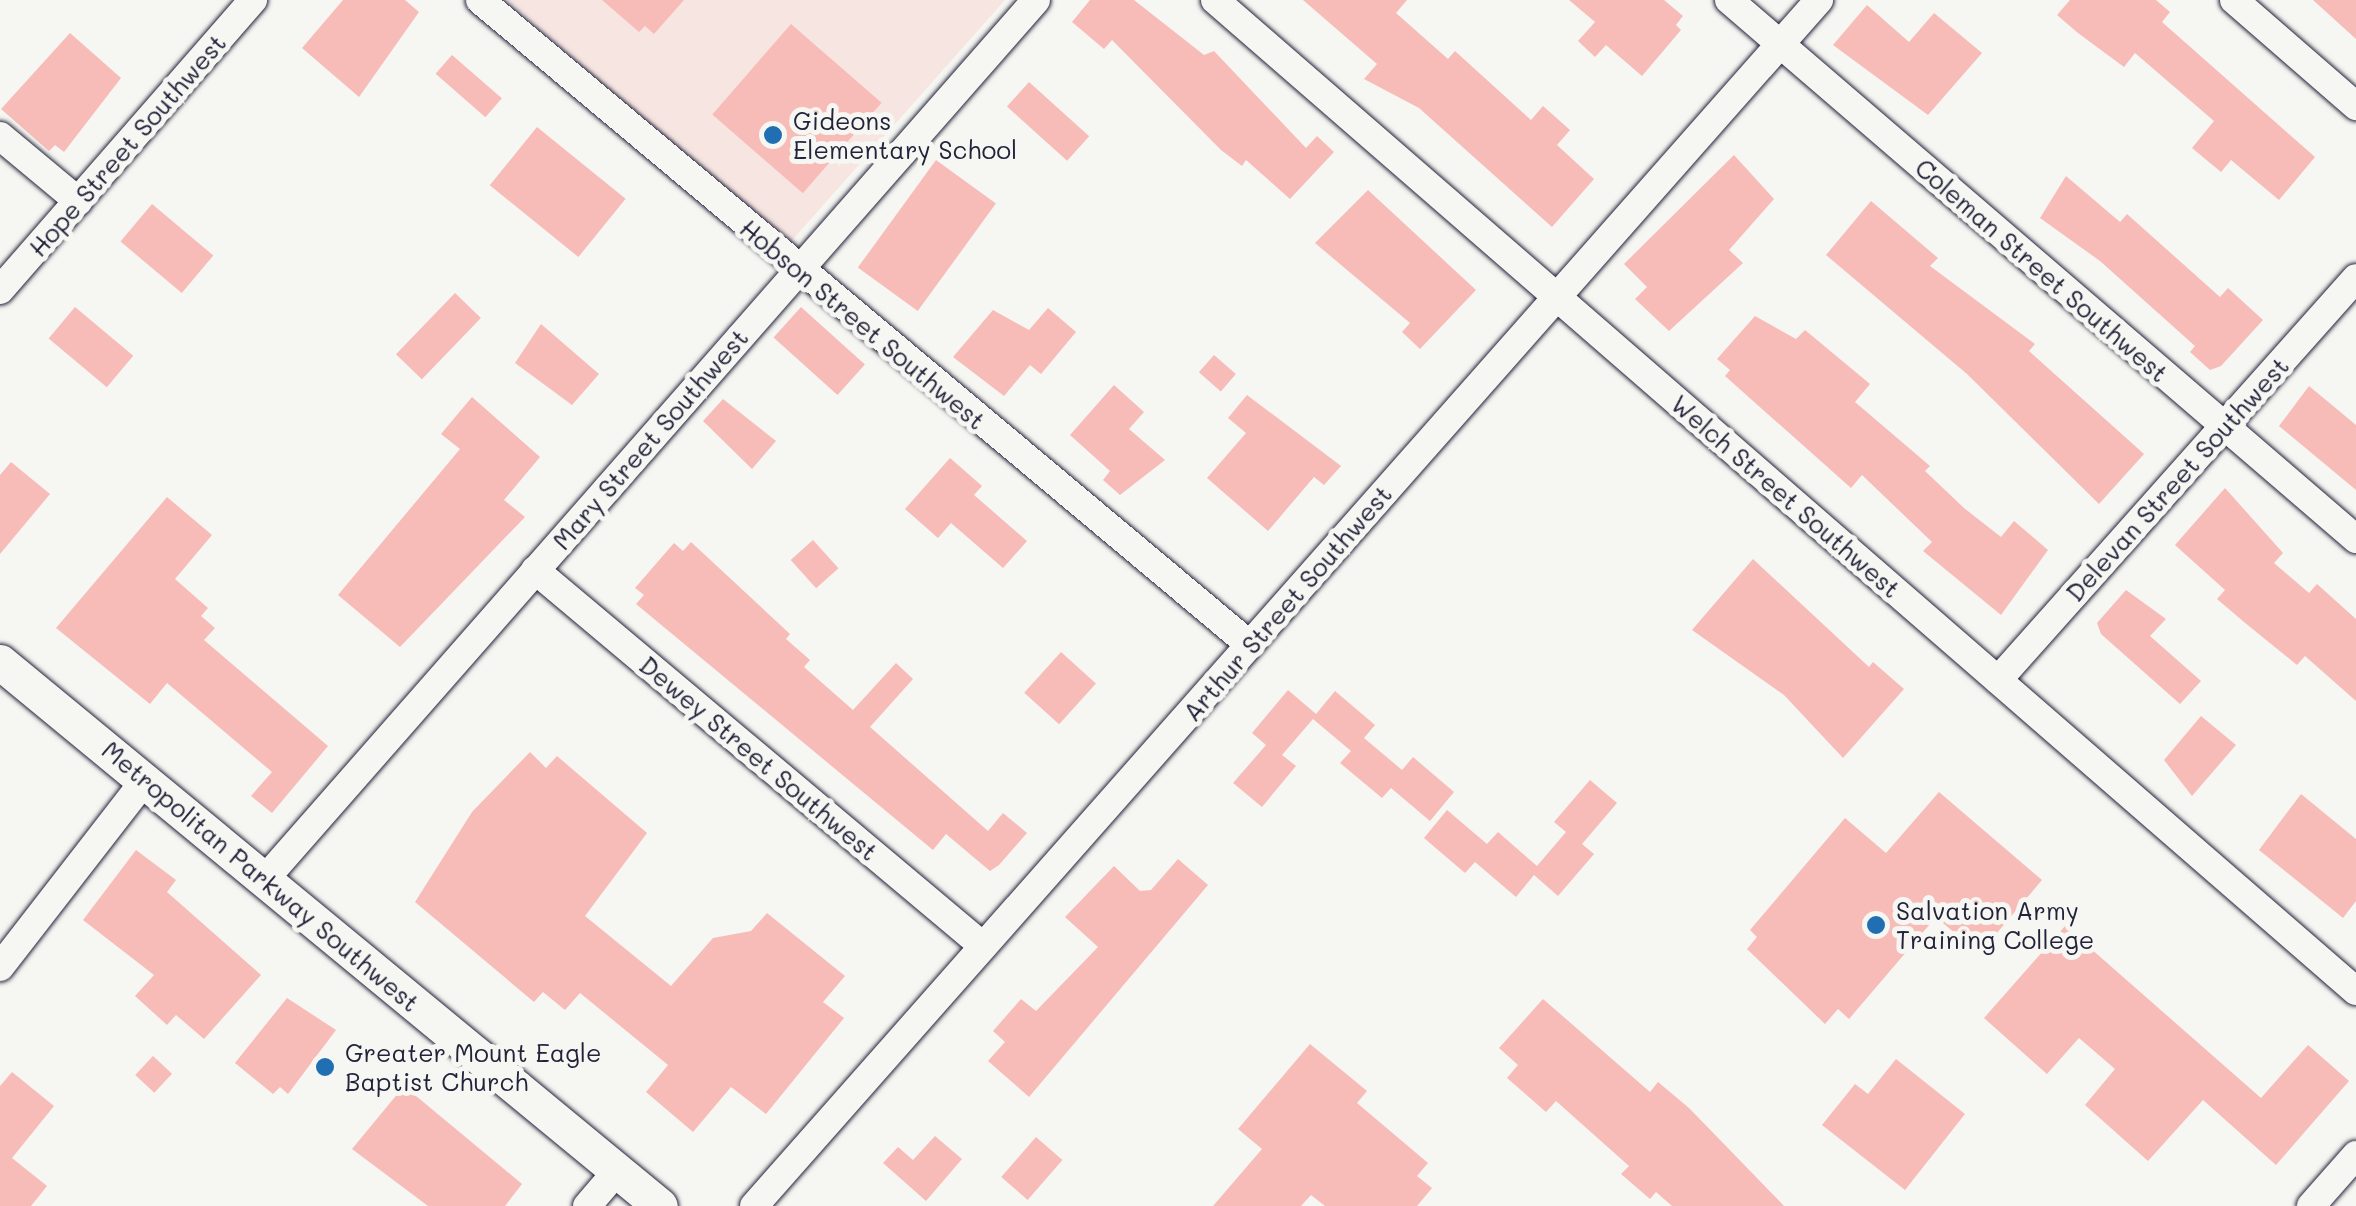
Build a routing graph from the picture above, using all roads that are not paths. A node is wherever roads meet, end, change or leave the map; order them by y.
1 (253, 0) edge
2 (480, 0) edge
3 (1036, 0) edge
4 (1215, 0) edge
5 (1728, 0) edge
6 (1818, 0) edge
7 (2234, 0) edge
8 (1781, 44) junction
9 (2356, 106) edge
10 (0, 136) edge
11 (78, 200) junction
12 (798, 272) junction
13 (2356, 278) edge
14 (0, 290) edge
15 (1557, 297) junction
16 (2224, 426) junction
17 (2356, 539) edge
18 (535, 570) junction
19 (1250, 645) junction
20 (0, 662) edge
21 (1998, 680) junction
22 (145, 780) junction
23 (265, 879) junction
24 (983, 946) junction
25 (0, 967) edge
26 (2356, 991) edge
27 (2356, 1155) edge
28 (617, 1171) junction
29 (587, 1206) edge
30 (660, 1206) edge
31 (754, 1206) edge
32 (2311, 1206) edge

1 - 11 street, Hope Street Southwest
2 - 12 street, Hobson Street Southwest
3 - 12 street, Mary Street Southwest
4 - 15 street, Welch Street Southwest
5 - 8 street, Coleman Street Southwest
6 - 8 street, Arthur Street Southwest
7 - 9 street
8 - 15 street, Arthur Street Southwest
8 - 16 street, Coleman Street Southwest
10 - 11 street
11 - 14 street, Hope Street Southwest
12 - 18 street, Mary Street Southwest
12 - 19 street, Hobson Street Southwest
13 - 16 street, Delevan Street Southwest
15 - 19 street, Arthur Street Southwest
15 - 21 street, Welch Street Southwest
16 - 17 street, Coleman Street Southwest
16 - 21 street, Delevan Street Southwest
18 - 23 street, Mary Street Southwest
18 - 24 street, Dewey Street Southwest
19 - 24 street, Arthur Street Southwest
20 - 22 main road, Metropolitan Parkway Southwest
21 - 26 street, Welch Street Southwest
22 - 23 main road, Metropolitan Parkway Southwest
22 - 25 street
23 - 28 main road, Metropolitan Parkway Southwest
24 - 31 street, Arthur Street Southwest
27 - 32 street
28 - 29 street
28 - 30 main road, Metropolitan Parkway Southwest

